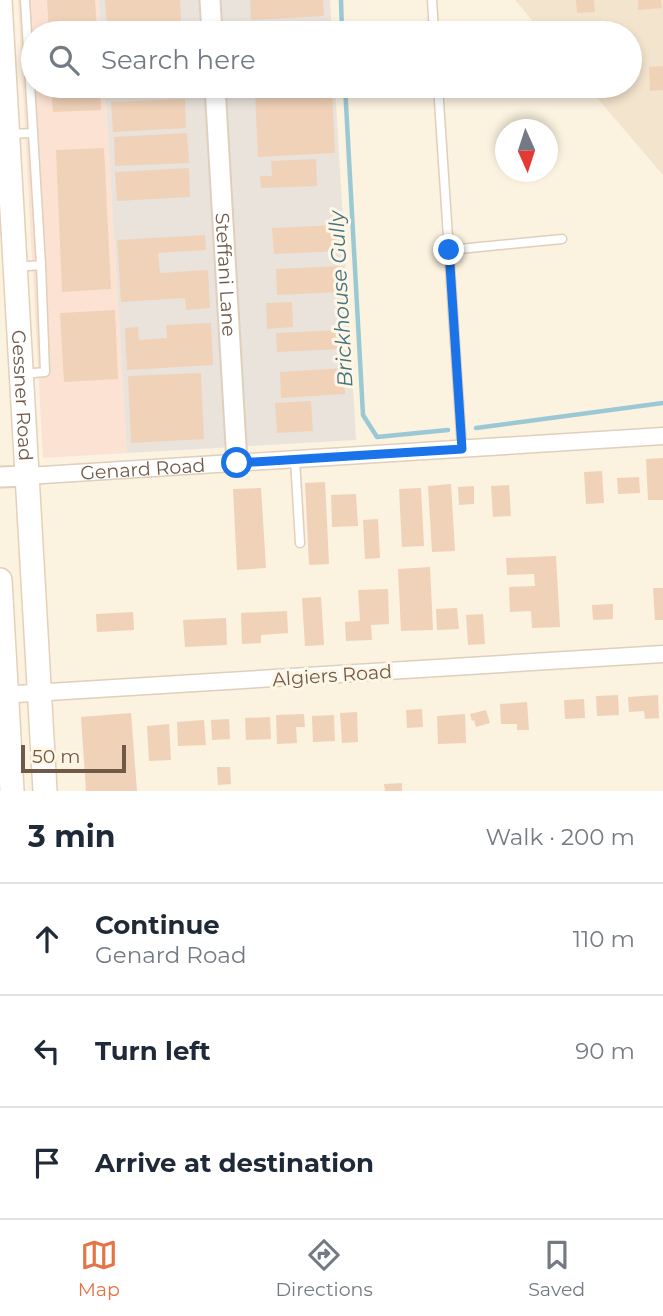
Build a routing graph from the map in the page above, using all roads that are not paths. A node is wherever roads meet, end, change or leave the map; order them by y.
1 (0, 0) edge
2 (25, 0) edge
3 (210, 0) edge
4 (432, 0) edge
5 (26, 21) edge
6 (211, 21) edge
7 (433, 21) edge
8 (31, 98) edge
9 (216, 98) edge
10 (439, 98) edge
11 (4, 133) edge
12 (33, 133) junction
13 (562, 239) dead end
14 (449, 250) junction
15 (41, 265) junction
16 (15, 267) junction
17 (43, 330) junction
18 (19, 332) junction
19 (21, 375) junction
20 (663, 436) edge
21 (462, 449) junction
22 (295, 459) junction
23 (237, 463) junction
24 (27, 475) junction
25 (0, 477) edge
26 (300, 543) dead end
27 (0, 580) edge
28 (663, 654) edge
29 (39, 693) junction
30 (3, 695) edge
31 (5, 748) edge
32 (12, 791) edge
33 (45, 791) edge

1 - 11 main road, Gessner Road
2 - 5 lane
3 - 6 street
4 - 7 lane
8 - 12 lane
9 - 23 street, Steffani Lane
10 - 14 lane
11 - 12 lane
11 - 16 main road, Gessner Road
12 - 15 lane
13 - 14 lane
14 - 21 lane
15 - 16 lane
15 - 17 lane
16 - 18 main road, Gessner Road
17 - 18 lane
17 - 19 lane
18 - 19 main road, Gessner Road
19 - 24 main road, Gessner Road
20 - 21 street, Genard Road
21 - 22 street, Genard Road
22 - 23 street, Genard Road
22 - 26 lane
23 - 24 street, Genard Road
24 - 25 street, Genard Road
24 - 29 main road, Gessner Road
27 - 30 main road
28 - 29 street, Algiers Road
29 - 30 street, Algiers Road
29 - 33 main road, Gessner Road
30 - 31 main road
31 - 32 main road

